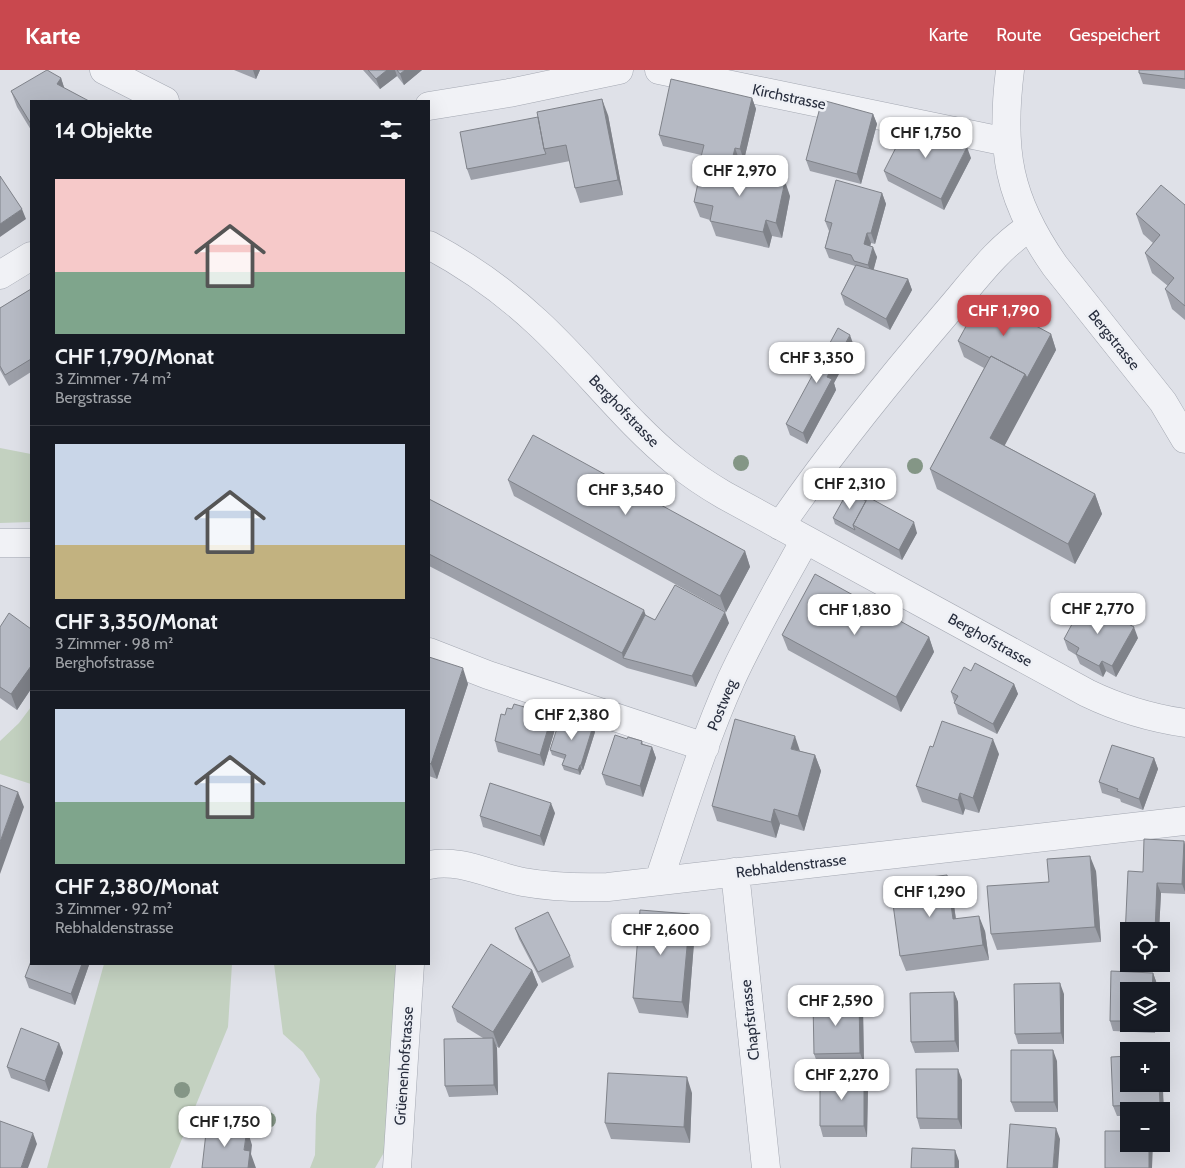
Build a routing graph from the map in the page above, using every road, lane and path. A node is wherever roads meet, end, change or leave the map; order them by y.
1 (104, 70) edge
2 (619, 70) edge
3 (659, 70) edge
4 (1010, 70) edge
5 (549, 76) edge
6 (163, 100) edge
7 (430, 106) edge
8 (1007, 142) junction
9 (1030, 227) junction
10 (430, 246) edge
11 (30, 257) edge
12 (0, 275) edge
13 (1185, 439) edge
14 (780, 526) junction
15 (805, 540) junction
16 (0, 543) edge
17 (30, 543) edge
18 (430, 652) edge
19 (1185, 723) edge
20 (705, 747) junction
21 (1185, 821) edge
22 (430, 865) edge
23 (734, 872) junction
24 (659, 880) junction
25 (410, 965) edge
26 (400, 1125) junction
27 (384, 1168) edge
28 (397, 1168) edge
29 (766, 1168) edge

1 - 6 street
2 - 5 street
3 - 8 street, Kirchstrasse
4 - 8 street, Bergstrasse
5 - 7 street
8 - 9 street, Bergstrasse
9 - 13 street, Bergstrasse
9 - 14 street
10 - 14 street, Berghofstrasse
11 - 12 street
14 - 15 street, Berghofstrasse
15 - 19 street, Berghofstrasse
15 - 20 street, Postweg
16 - 17 street
18 - 20 street
20 - 24 street, Postweg
21 - 23 street, Rebhaldenstrasse
22 - 24 street, Rebhaldenstrasse
23 - 24 street, Rebhaldenstrasse
23 - 29 street, Chapfstrasse
25 - 26 street, Grüenenhofstrasse
26 - 27 street
26 - 28 street, Grüenenhofstrasse

